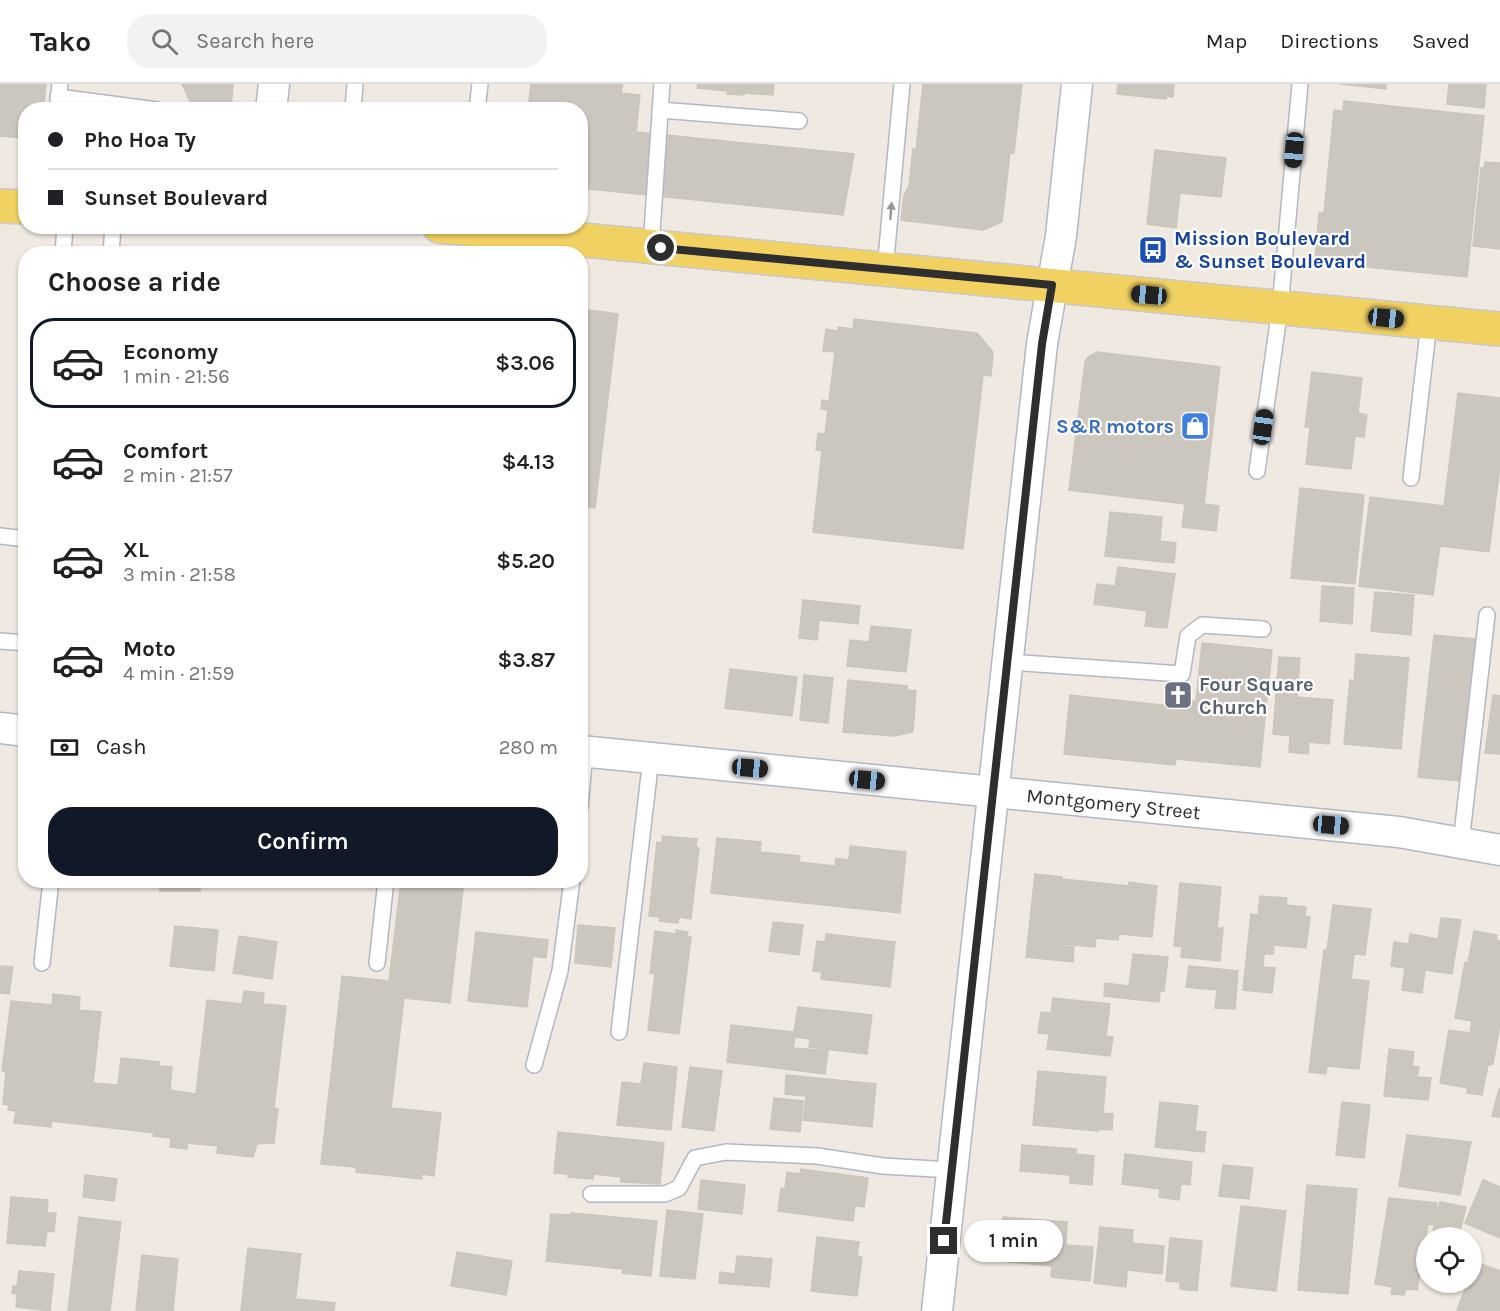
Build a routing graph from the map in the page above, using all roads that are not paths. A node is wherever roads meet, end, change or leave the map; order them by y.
1 (274, 84) edge
2 (355, 84) edge
3 (480, 84) edge
4 (662, 84) edge
5 (902, 84) edge
6 (1077, 84) edge
7 (1300, 84) edge
8 (58, 97) edge
9 (96, 102) edge
10 (272, 102) edge
11 (354, 102) edge
12 (478, 102) edge
13 (660, 110) junction
14 (799, 121) dead end
15 (0, 206) edge
16 (18, 207) edge
17 (485, 234) edge
18 (651, 247) junction
19 (885, 270) junction
20 (1052, 285) junction
21 (1280, 308) junction
22 (1429, 322) junction
23 (1500, 329) edge
24 (1257, 471) dead end
25 (1411, 478) dead end
26 (0, 536) edge
27 (18, 538) edge
28 (1487, 615) dead end
29 (1263, 629) dead end
30 (0, 641) edge
31 (18, 642) edge
32 (1008, 662) junction
33 (0, 728) edge
34 (18, 730) edge
35 (588, 752) edge
36 (651, 758) junction
37 (993, 793) junction
38 (1461, 843) junction
39 (1500, 850) edge
40 (50, 888) edge
41 (385, 888) edge
42 (571, 888) edge
43 (42, 963) dead end
44 (377, 963) dead end
45 (619, 1032) dead end
46 (534, 1065) dead end
47 (952, 1170) junction
48 (591, 1194) dead end
49 (937, 1311) edge

1 - 10 street
2 - 11 lane
3 - 12 lane
4 - 13 lane
19 -> 5 lane
6 - 20 street
7 - 21 lane
8 - 9 lane
13 - 14 lane
13 - 18 lane
15 - 16 main road
17 - 18 main road
18 - 19 main road
19 - 20 main road
20 - 21 main road
20 - 32 street
21 - 22 main road
21 - 24 lane
22 - 23 main road
22 - 25 lane
26 - 27 lane
28 - 38 lane
29 - 32 lane
30 - 31 lane
32 - 37 street
33 - 34 street
35 - 36 street, Montgomery Street
36 - 37 street, Montgomery Street
36 - 45 lane
37 - 38 street, Montgomery Street
37 - 47 street
38 - 39 street, Montgomery Street
40 - 43 lane
41 - 44 lane
42 - 46 lane
47 - 48 lane
47 - 49 street

